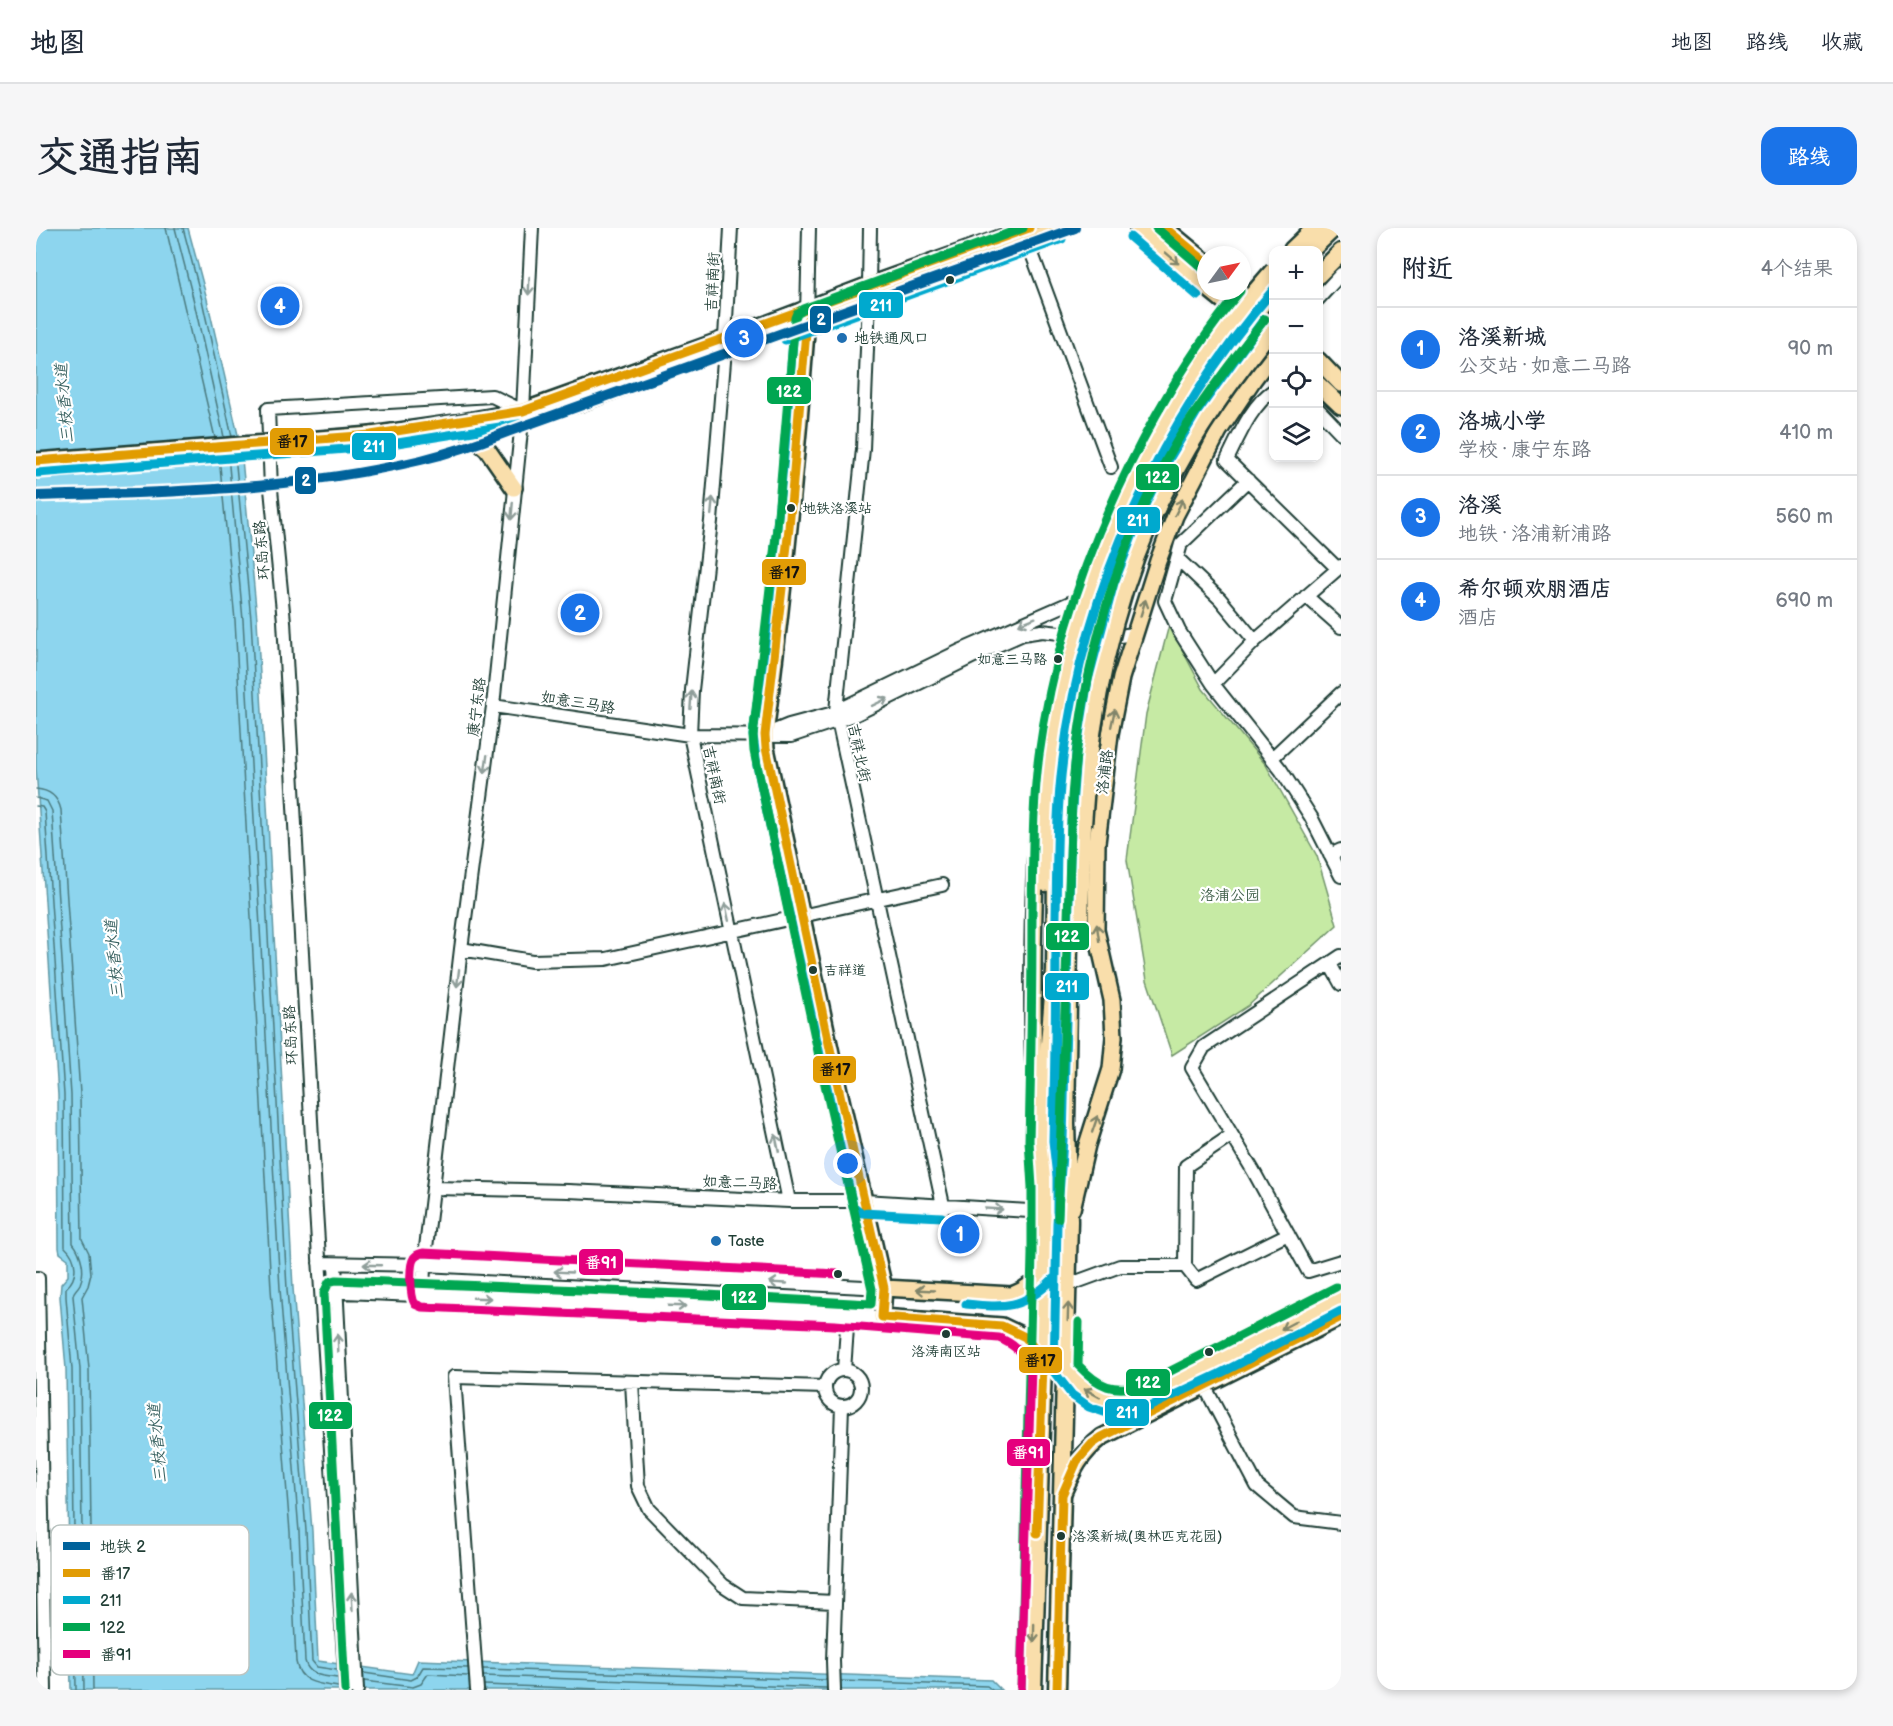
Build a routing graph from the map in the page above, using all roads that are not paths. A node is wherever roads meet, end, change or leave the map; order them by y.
1 (532, 228) edge
2 (731, 228) edge
3 (809, 228) edge
4 (870, 228) edge
5 (1058, 228) edge
6 (1138, 228) edge
7 (1165, 228) edge
8 (1312, 228) edge
9 (1334, 228) edge
10 (1027, 232) edge
11 (1341, 235) edge
12 (1295, 246) edge
13 (1315, 246) edge
14 (1323, 251) edge
15 (1341, 252) edge
16 (1197, 255) edge
17 (1323, 270) edge
18 (1269, 273) edge
19 (1341, 274) edge
20 (1269, 275) edge
21 (1197, 279) edge
22 (1251, 289) edge
23 (869, 292) junction
24 (1323, 294) edge
25 (1269, 296) edge
26 (1251, 297) edge
27 (1222, 300) edge
28 (1242, 300) edge
29 (1269, 309) edge
30 (1236, 312) junction
31 (1269, 312) edge
32 (807, 315) junction
33 (1269, 332) edge
34 (1269, 338) edge
35 (725, 344) junction
36 (1273, 354) edge
37 (1323, 365) edge
38 (1341, 384) edge
39 (1323, 389) edge
40 (1269, 393) edge
41 (1341, 406) edge
42 (523, 411) junction
43 (1323, 415) edge
44 (456, 423) junction
45 (1341, 433) edge
46 (36, 461) edge
47 (1111, 467) dead end
48 (1248, 480) junction
49 (514, 488) junction
50 (1177, 558) junction
51 (1094, 562) junction
52 (1339, 567) edge
53 (1151, 581) junction
54 (1306, 596) junction
55 (1081, 598) junction
56 (1341, 627) edge
57 (1134, 634) junction
58 (1068, 635) junction
59 (1255, 641) junction
60 (1059, 669) junction
61 (1121, 678) junction
62 (1213, 684) junction
63 (1341, 693) edge
64 (493, 705) junction
65 (836, 717) junction
66 (690, 735) junction
67 (765, 735) junction
68 (1272, 758) junction
69 (1065, 825) junction
70 (1336, 852) edge
71 (1341, 876) edge
72 (942, 885) dead end
73 (876, 899) junction
74 (802, 917) junction
75 (732, 933) junction
76 (461, 949) junction
77 (1341, 956) edge
78 (1330, 964) junction
79 (1341, 984) edge
80 (1232, 1135) junction
81 (1041, 1141) junction
82 (433, 1188) junction
83 (789, 1200) junction
84 (864, 1201) junction
85 (943, 1205) junction
86 (1045, 1212) junction
87 (1070, 1221) junction
88 (1288, 1234) junction
89 (1341, 1262) edge
90 (319, 1263) junction
91 (335, 1264) junction
92 (424, 1265) junction
93 (1185, 1266) junction
94 (1044, 1271) junction
95 (36, 1278) edge
96 (1068, 1285) junction
97 (884, 1288) junction
98 (321, 1292) junction
99 (336, 1292) junction
100 (423, 1295) junction
101 (1341, 1298) edge
102 (848, 1314) junction
103 (882, 1317) junction
104 (1341, 1317) edge
105 (1043, 1365) junction
106 (844, 1370) junction
107 (1066, 1370) junction
108 (632, 1382) junction
109 (1204, 1385) junction
110 (825, 1387) junction
111 (842, 1406) junction
112 (38, 1450) edge
113 (1062, 1495) junction
114 (1341, 1523) edge
115 (835, 1602) junction
116 (40, 1628) edge
117 (350, 1659) junction
118 (45, 1690) edge
119 (346, 1690) edge
120 (357, 1690) edge
121 (477, 1690) edge
122 (834, 1690) edge
123 (1033, 1690) edge
124 (1057, 1690) edge

1 -> 42 street, 康宁东路
2 - 35 street, 吉祥南街
3 - 32 street
4 - 23 street, 吉祥北街
5 - 10 main road
6 -> 21 main road
7 - 16 main road
8 - 12 highway
9 - 13 highway
10 - 23 main road
10 - 47 street
11 - 14 highway
15 - 17 highway
18 - 22 street
19 - 24 street
20 - 69 highway, bridge
23 - 32 main road
23 - 65 street, 吉祥北街
25 - 69 highway, bridge
26 - 31 main road
27 - 30 main road
28 - 30 main road
29 - 69 highway, bridge
30 - 34 main road
30 - 51 main road
32 - 35 main road
32 - 67 main road
33 - 69 highway, bridge
35 - 42 main road
66 -> 35 street, 吉祥南街
53 -> 36 main road, 洛浦路
37 - 38 main road
39 - 41 main road
40 - 48 street
42 - 44 main road
42 - 49 street, 康宁东路
42 - 90 street, 环岛东路
43 - 45 street
44 - 46 main road, bridge
44 - 49 main road
48 - 50 street
48 - 52 street
49 -> 64 street, 康宁东路
50 - 59 street
50 - 62 street
51 - 53 main road
51 - 55 main road
52 - 54 street
57 -> 53 main road, 洛浦路
54 - 56 street
54 - 59 street
55 - 58 main road
55 -> 65 street, 如意三马路
57 - 58 street, 如意三马路
57 - 61 main road, 洛浦路
58 - 60 main road
65 -> 58 street, 如意三马路
59 - 62 street
60 - 61 main road
60 - 81 main road
87 -> 61 main road, 洛浦路
62 - 68 street
63 - 68 street
64 - 66 street, 如意三马路
64 -> 76 street, 康宁东路
65 - 67 street, 如意三马路
65 - 73 street, 吉祥北街
66 - 67 street, 如意三马路
75 -> 66 street, 吉祥南街
67 - 74 main road
68 - 70 street
69 - 81 highway
69 - 87 highway
70 - 71 street
72 - 73 street
73 - 74 street
73 - 85 street, 吉祥北街
74 - 75 street
74 - 84 main road
75 - 76 street
83 -> 75 street, 吉祥南街
76 -> 82 street, 康宁东路
77 - 78 street
78 - 79 street
78 - 80 street
80 - 88 street
80 - 93 street
81 - 86 highway
82 - 83 street, 如意二马路
82 - 92 street, 康宁东路
83 - 84 street, 如意二马路
84 - 85 street, 如意二马路
84 - 97 main road
85 -> 86 street, 如意二马路
86 - 94 highway
87 - 96 highway, 洛浦路
88 - 89 street
88 - 93 street
90 - 91 street
90 - 98 street, 环岛东路
92 -> 91 street
91 - 99 street
97 -> 92 street
92 - 100 street, 康宁东路
93 - 96 street
94 -> 97 main road
94 - 105 highway
95 - 112 street
107 -> 96 highway, 洛浦路
97 - 103 main road
98 - 99 street
98 - 117 street, 环岛东路
99 - 100 street
117 -> 99 street
100 -> 102 street
101 -> 107 main road
102 - 103 street
102 - 106 street
103 - 105 main road
104 - 109 main road
105 -> 123 highway
106 - 110 street
106 - 111 street
107 - 113 highway, 洛浦路
108 - 110 street
108 - 115 street
108 - 121 street
109 - 113 main road
109 - 114 street
110 - 111 street
111 - 115 street
112 - 116 street
113 - 124 highway, 洛浦路
115 - 122 street
116 - 118 street
117 - 119 street
117 - 120 street

